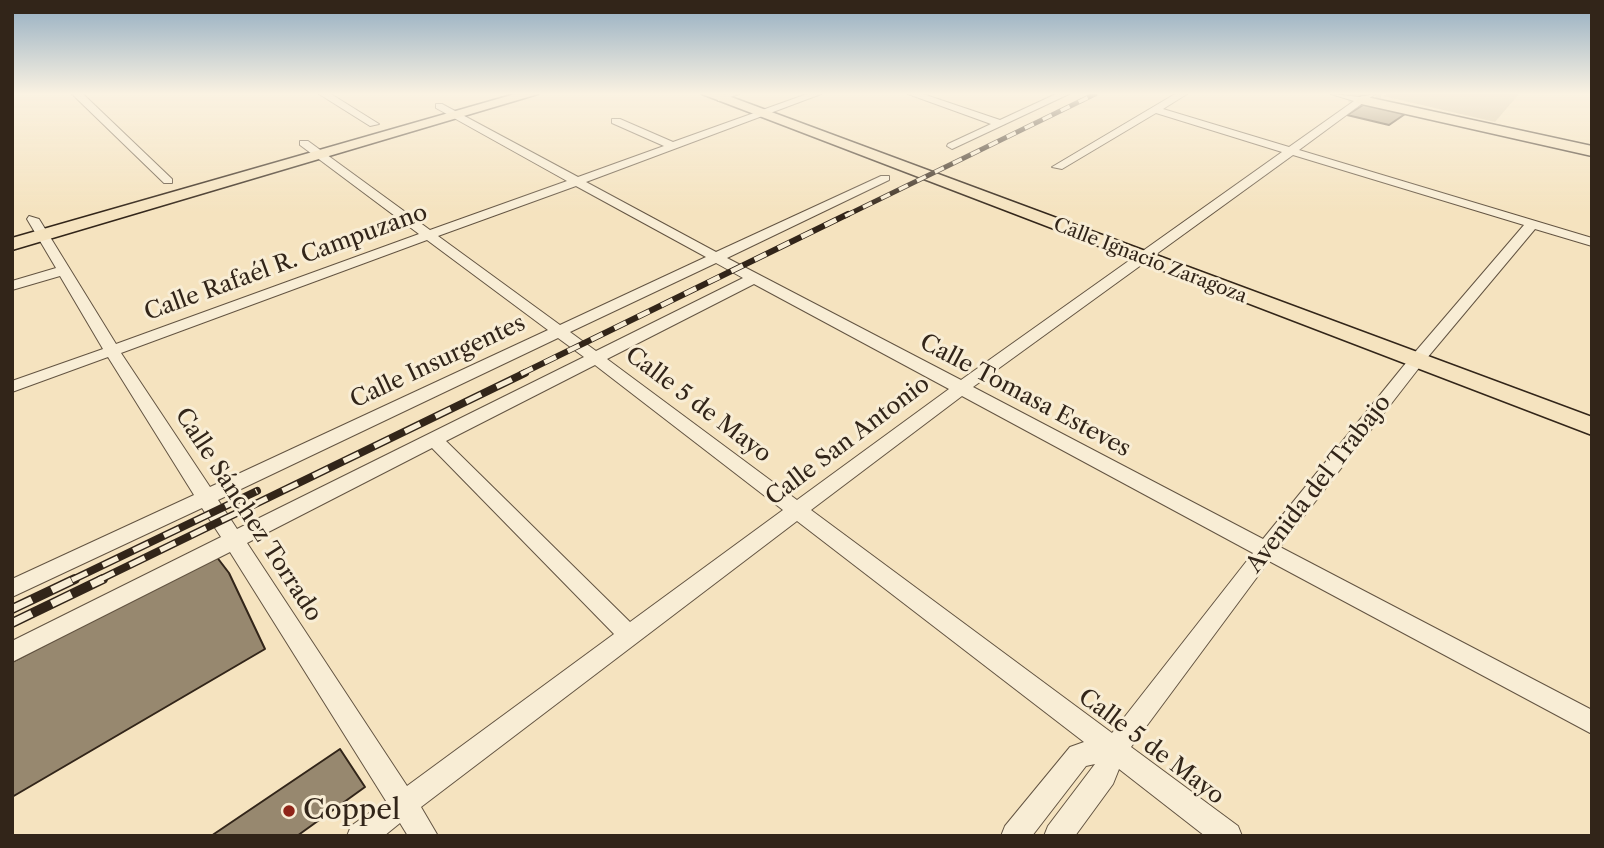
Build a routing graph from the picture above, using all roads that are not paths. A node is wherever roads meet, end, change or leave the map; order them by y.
1 (119, 134) edge
2 (350, 134) edge
3 (380, 134) edge
4 (489, 134) edge
5 (645, 134) edge
6 (707, 134) edge
7 (813, 134) edge
8 (980, 134) edge
9 (1115, 134) edge
10 (1234, 134) edge
11 (1317, 134) edge
12 (1523, 134) edge
13 (673, 146) junction
14 (952, 146) dead end
15 (312, 149) junction
16 (1592, 150) edge
17 (1292, 151) junction
18 (1058, 167) dead end
19 (885, 178) dead end
20 (169, 181) junction
21 (576, 181) junction
22 (70, 209) dead end
23 (40, 223) junction
24 (1532, 224) junction
25 (12, 225) edge
26 (428, 235) junction
27 (1592, 242) edge
28 (12, 244) edge
29 (1142, 257) junction
30 (718, 258) junction
31 (64, 271) junction
32 (754, 278) junction
33 (12, 286) edge
34 (560, 332) junction
35 (112, 351) junction
36 (595, 358) junction
37 (1416, 361) junction
38 (12, 387) edge
39 (961, 388) junction
40 (1592, 427) edge
41 (433, 439) junction
42 (208, 497) junction
43 (797, 510) junction
44 (235, 538) junction
45 (1266, 550) junction
46 (12, 589) edge
47 (629, 635) junction
48 (12, 652) edge
49 (1592, 723) edge
50 (1114, 750) junction
51 (404, 804) junction
52 (361, 836) edge
53 (424, 836) edge
54 (1015, 836) edge
55 (1058, 836) edge
56 (1228, 836) edge

1 - 20 street
2 - 15 main road
3 - 15 main road
4 - 21 street, Calle Tomasa Esteves
5 - 13 street
6 - 13 street, Calle Rafaél R. Campuzano
7 - 29 main road, Calle Ignacio Zaragoza
8 - 14 street
9 - 18 street
10 - 17 street
11 - 17 street, Calle San Antonio
12 - 16 main road
13 - 21 street, Calle Rafaél R. Campuzano
15 - 20 main road
15 - 23 main road
15 - 26 street, Calle 5 de Mayo
17 - 24 street
17 - 29 street, Calle San Antonio
19 - 30 street, Calle Insurgentes
20 - 22 main road
21 - 26 street, Calle Rafaél R. Campuzano
21 - 30 street, Calle Tomasa Esteves
23 - 25 main road
23 - 28 main road
23 - 31 street, Calle Sánchez Torrado
24 - 27 street
24 - 37 street, Avenida del Trabajo
26 - 34 street, Calle 5 de Mayo
26 - 35 street, Calle Rafaél R. Campuzano
29 - 37 main road, Calle Ignacio Zaragoza
29 - 39 street, Calle San Antonio
30 - 32 street, Calle Tomasa Esteves
30 - 34 street, Calle Insurgentes
31 - 33 street
31 - 35 street, Calle Sánchez Torrado
32 - 36 street
32 - 39 street, Calle Tomasa Esteves
34 - 36 street, Calle 5 de Mayo
34 - 42 street, Calle Insurgentes
35 - 38 street, Calle Rafaél R. Campuzano
35 - 42 street, Calle Sánchez Torrado
36 - 41 street
36 - 43 street, Calle 5 de Mayo
37 - 40 main road, Calle Ignacio Zaragoza
37 - 45 street, Avenida del Trabajo
39 - 43 street, Calle San Antonio
39 - 45 street, Calle Tomasa Esteves
41 - 44 street
41 - 47 street
42 - 44 street, Calle Sánchez Torrado
42 - 46 street, Calle Insurgentes
43 - 47 street, Calle San Antonio
43 - 50 street, Calle 5 de Mayo
44 - 48 street
44 - 51 street, Calle Sánchez Torrado
45 - 49 street, Calle Tomasa Esteves
45 - 50 street, Avenida del Trabajo
47 - 51 street, Calle San Antonio
50 - 54 street
50 - 55 street, Avenida del Trabajo
50 - 56 street, Calle 5 de Mayo
51 - 52 street, Calle San Antonio
51 - 53 street, Calle Sánchez Torrado

